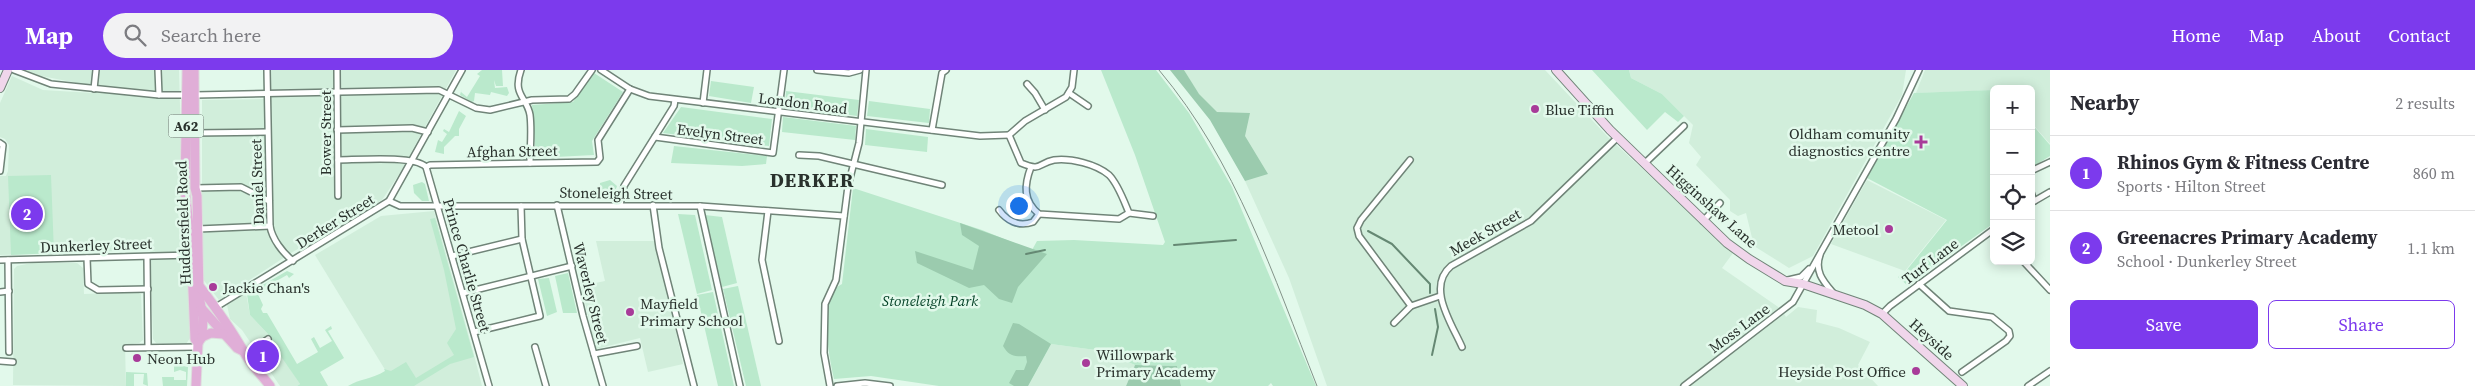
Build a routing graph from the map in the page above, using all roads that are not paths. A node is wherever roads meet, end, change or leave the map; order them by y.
1 (8, 70) edge
2 (14, 70) edge
3 (96, 70) edge
4 (158, 70) edge
5 (187, 70) edge
6 (194, 70) edge
7 (267, 70) edge
8 (337, 70) edge
9 (462, 70) edge
10 (521, 70) edge
11 (592, 70) edge
12 (601, 70) edge
13 (707, 70) edge
14 (784, 70) edge
15 (817, 70) edge
16 (860, 70) edge
17 (866, 70) edge
18 (946, 70) edge
19 (1074, 70) edge
20 (1556, 70) edge
21 (1918, 70) edge
22 (1027, 84) dead end
23 (0, 88) edge
24 (94, 89) junction
25 (630, 89) junction
26 (337, 92) junction
27 (1069, 93) junction
28 (266, 94) junction
29 (450, 94) junction
30 (158, 95) junction
31 (191, 95) junction
32 (676, 100) junction
33 (524, 102) junction
34 (703, 103) junction
35 (1088, 106) dead end
36 (1045, 110) junction
37 (778, 113) junction
38 (861, 122) junction
39 (1684, 126) dead end
40 (337, 130) junction
41 (932, 130) junction
42 (267, 132) junction
43 (428, 132) junction
44 (194, 133) junction
45 (1009, 135) junction
46 (655, 137) junction
47 (1618, 137) junction
48 (1, 144) edge
49 (799, 155) dead end
50 (338, 160) junction
51 (1410, 160) dead end
52 (412, 161) junction
53 (2050, 162) edge
54 (530, 163) junction
55 (1644, 163) junction
56 (854, 165) junction
57 (426, 167) junction
58 (1031, 167) junction
59 (2035, 169) edge
60 (0, 171) edge
61 (942, 185) dead end
62 (195, 188) junction
63 (2050, 192) edge
64 (338, 196) dead end
65 (269, 200) junction
66 (389, 201) junction
67 (2035, 201) edge
68 (1720, 203) dead end
69 (557, 205) junction
70 (620, 205) junction
71 (653, 205) junction
72 (437, 206) junction
73 (521, 206) junction
74 (700, 206) junction
75 (999, 210) dead end
76 (768, 211) junction
77 (1129, 213) junction
78 (1040, 214) junction
79 (844, 216) junction
80 (1153, 216) dead end
81 (1704, 221) junction
82 (270, 226) junction
83 (198, 229) junction
84 (1990, 232) edge
85 (522, 239) junction
86 (1824, 245) junction
87 (192, 255) junction
88 (452, 256) junction
89 (147, 257) junction
90 (87, 258) junction
91 (0, 260) edge
92 (8, 260) junction
93 (293, 261) junction
94 (1814, 264) junction
95 (2027, 265) edge
96 (572, 266) junction
97 (531, 277) junction
98 (1785, 281) junction
99 (1803, 284) junction
100 (1919, 284) junction
101 (200, 287) junction
102 (148, 289) junction
103 (2050, 290) edge
104 (8, 291) junction
105 (0, 292) edge
106 (463, 293) junction
107 (1836, 295) junction
108 (1440, 296) junction
109 (199, 305) junction
110 (214, 305) junction
111 (1411, 306) junction
112 (1882, 314) junction
113 (1394, 323) dead end
114 (474, 332) junction
115 (223, 334) junction
116 (268, 340) dead end
117 (779, 341) dead end
118 (200, 342) junction
119 (637, 346) dead end
120 (535, 347) dead end
121 (1462, 347) dead end
122 (126, 348) dead end
123 (148, 348) junction
124 (244, 353) junction
125 (594, 354) junction
126 (0, 361) edge
127 (2050, 371) edge
128 (1962, 372) dead end
129 (856, 385) edge
130 (1958, 385) edge
131 (196, 386) edge
132 (270, 386) edge
133 (489, 386) edge
134 (546, 386) edge
135 (603, 386) edge
136 (694, 386) edge
137 (740, 386) edge
138 (830, 386) edge
139 (838, 386) edge
140 (890, 386) edge
141 (1684, 386) edge
142 (2028, 386) edge

1 - 23 main road
2 - 24 street
3 - 24 street
4 - 30 street
5 - 31 main road, Huddersfield Road / A62
6 - 31 main road, Huddersfield Road / A62
7 - 28 street, Daniel Street
8 - 26 street, Bower Street
9 - 29 street, Derker Street
10 - 33 street
11 - 33 street
12 - 25 street, London Road
13 - 34 street
14 - 37 street
15 - 16 street
17 - 38 street
18 - 41 street
19 - 27 street
20 - 47 main road, Higginshaw Lane
21 - 86 street
22 - 36 street
24 - 30 street
25 - 32 street, London Road
25 - 54 street, Afghan Street
26 - 28 street
26 - 29 street
26 - 40 street, Bower Street
27 - 35 street
27 - 36 street
28 - 31 street
28 - 42 street, Daniel Street
29 - 33 street
29 - 43 street, Derker Street
30 - 31 street
31 - 44 main road, Huddersfield Road / A62
31 - 87 main road, Huddersfield Road / A62
32 - 34 street, London Road
32 - 46 street
33 - 54 street
34 - 37 street, London Road
36 - 45 street
37 - 38 street, London Road
37 - 46 street, Evelyn Street
38 - 41 street, London Road
38 - 56 street
39 - 55 street
40 - 43 street
40 - 50 street, Bower Street
41 - 45 street, London Road
42 - 44 street
42 - 65 street, Daniel Street
43 - 52 street, Derker Street
44 - 62 main road, Huddersfield Road / A62
45 - 58 street
46 - 70 street
47 - 55 main road, Higginshaw Lane
47 - 108 street, Meek Street
48 - 60 street
49 - 56 street
50 - 52 street
50 - 64 street, Bower Street
51 - 111 street
52 - 57 street
52 - 66 street, Derker Street
53 - 59 street
54 - 57 street, Afghan Street
55 - 81 main road, Higginshaw Lane
56 - 61 street
56 - 79 street
57 - 72 street, Prince Charlie Street
58 - 77 street
58 - 78 street
62 - 65 street
62 - 83 main road, Huddersfield Road / A62
63 - 67 street
65 - 82 street, Daniel Street
66 - 72 street, Stoneleigh Street
66 - 93 street, Derker Street
68 - 81 street
69 - 70 street, Stoneleigh Street
69 - 73 street, Stoneleigh Street
69 - 96 street, Waverley Street
70 - 71 street, Stoneleigh Street
71 - 74 street, Stoneleigh Street
71 - 136 street
72 - 73 street, Stoneleigh Street
72 - 88 street, Prince Charlie Street
73 - 85 street
74 - 76 street, Stoneleigh Street
74 - 137 street
75 - 78 street
76 - 79 street, Stoneleigh Street
76 - 117 street
77 - 78 street
77 - 80 street
79 - 138 street
81 - 98 main road, Higginshaw Lane
82 - 83 street
82 - 93 street, Daniel Street
83 - 101 main road, Huddersfield Road / A62
84 - 100 street, Turf Lane
85 - 88 street
85 - 97 street
86 - 94 street, Moss Lane
86 - 107 street
87 - 89 street, Dunkerley Street
87 - 109 main road, Huddersfield Road / A62
88 - 106 street, Prince Charlie Street
89 - 90 street, Dunkerley Street
89 - 102 street
90 - 92 street, Dunkerley Street
90 - 102 street
91 - 92 street, Dunkerley Street
92 - 104 street
93 - 110 street, Derker Street
94 - 98 street
94 - 99 street, Moss Lane
95 - 103 street
96 - 97 street
96 - 125 street, Waverley Street
97 - 106 street
97 - 114 street
98 - 99 main road, Higginshaw Lane
99 - 107 main road, Higginshaw Lane
99 - 141 street, Moss Lane
100 - 112 street, Turf Lane
100 - 128 street
101 - 109 main road, Huddersfield Road / A62
101 - 110 main road
102 - 123 street
104 - 105 street
104 - 126 street
106 - 114 street, Prince Charlie Street
107 - 112 main road, Higginshaw Lane
108 - 111 street
108 - 121 street
109 - 110 main road
109 - 115 main road
109 - 118 main road, Huddersfield Road / A62
110 - 124 main road
111 - 113 street
112 - 130 main road, Heyside
114 - 133 street, Prince Charlie Street
115 - 118 main road
115 - 124 main road
116 - 124 street
118 - 123 street
118 - 131 main road, Huddersfield Road / A62
119 - 125 street
120 - 134 street
122 - 123 street
124 - 132 main road
125 - 135 street, Waverley Street
127 - 142 street
129 - 139 street
129 - 140 street

